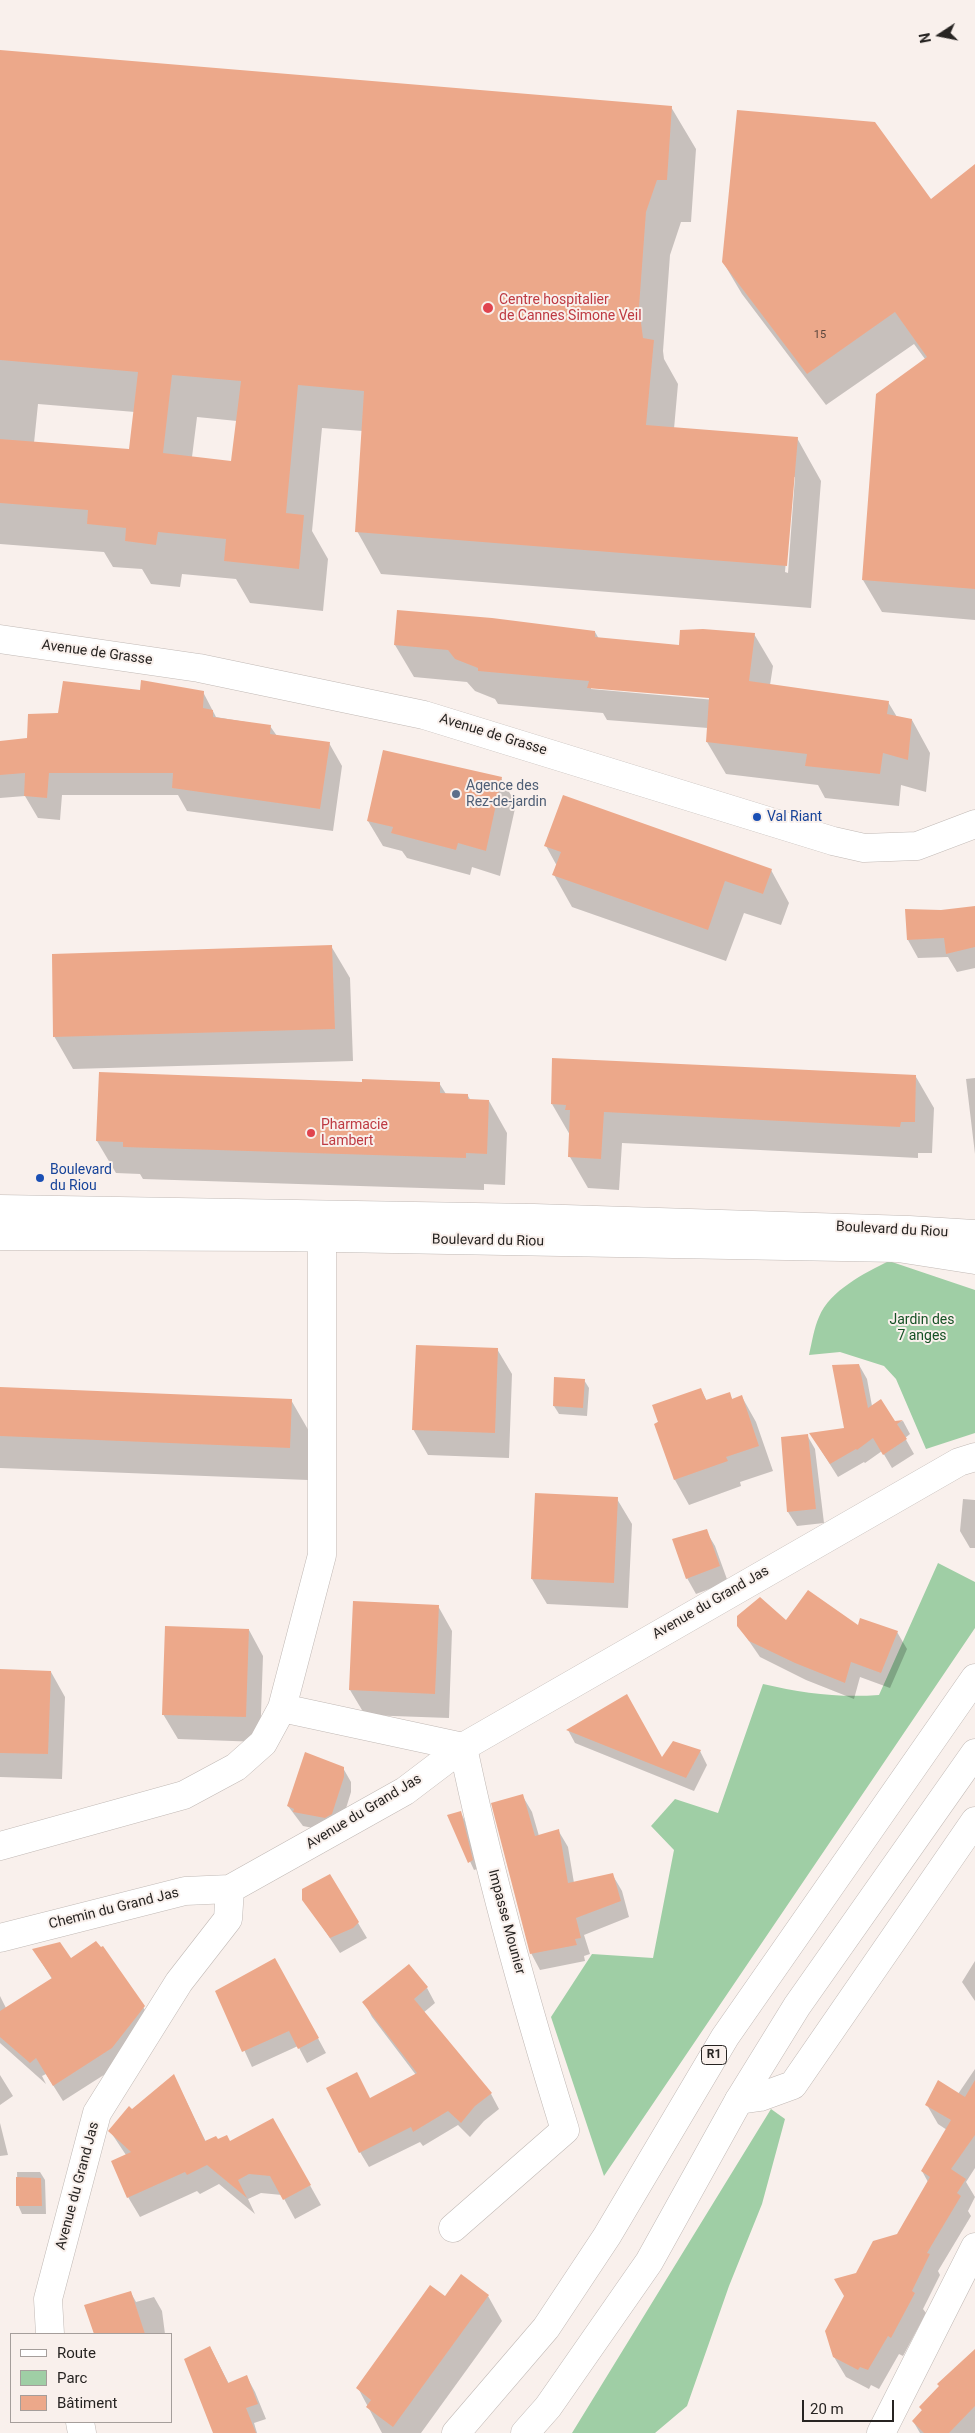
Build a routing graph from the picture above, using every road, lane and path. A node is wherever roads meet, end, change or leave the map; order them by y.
1 (0, 639) edge
2 (975, 824) edge
3 (0, 1209) edge
4 (975, 1234) edge
5 (0, 1236) edge
6 (322, 1238) junction
7 (975, 1260) edge
8 (975, 1457) edge
9 (975, 1678) edge
10 (282, 1708) junction
11 (463, 1747) junction
12 (975, 1753) edge
13 (975, 1821) edge
14 (0, 1846) edge
15 (230, 1890) junction
16 (0, 1938) edge
17 (739, 2100) junction
18 (452, 2228) dead end
19 (975, 2247) edge
20 (50, 2333) edge
21 (456, 2433) edge
22 (525, 2433) edge
23 (880, 2433) edge

1 - 2 main road, Avenue de Grasse
3 - 4 main road, Boulevard du Riou
5 - 6 main road, Boulevard du Riou
6 - 7 main road, Boulevard du Riou
6 - 10 main road
8 - 11 main road, Avenue du Grand Jas
9 - 21 main road, R1
10 - 11 main road
10 - 14 main road
11 - 15 main road, Avenue du Grand Jas
11 - 18 main road, Impasse Mounier
12 - 17 main road
13 - 17 main road
15 - 16 main road, Chemin du Grand Jas
15 - 20 main road, Avenue du Grand Jas
17 - 22 main road
19 - 23 main road

